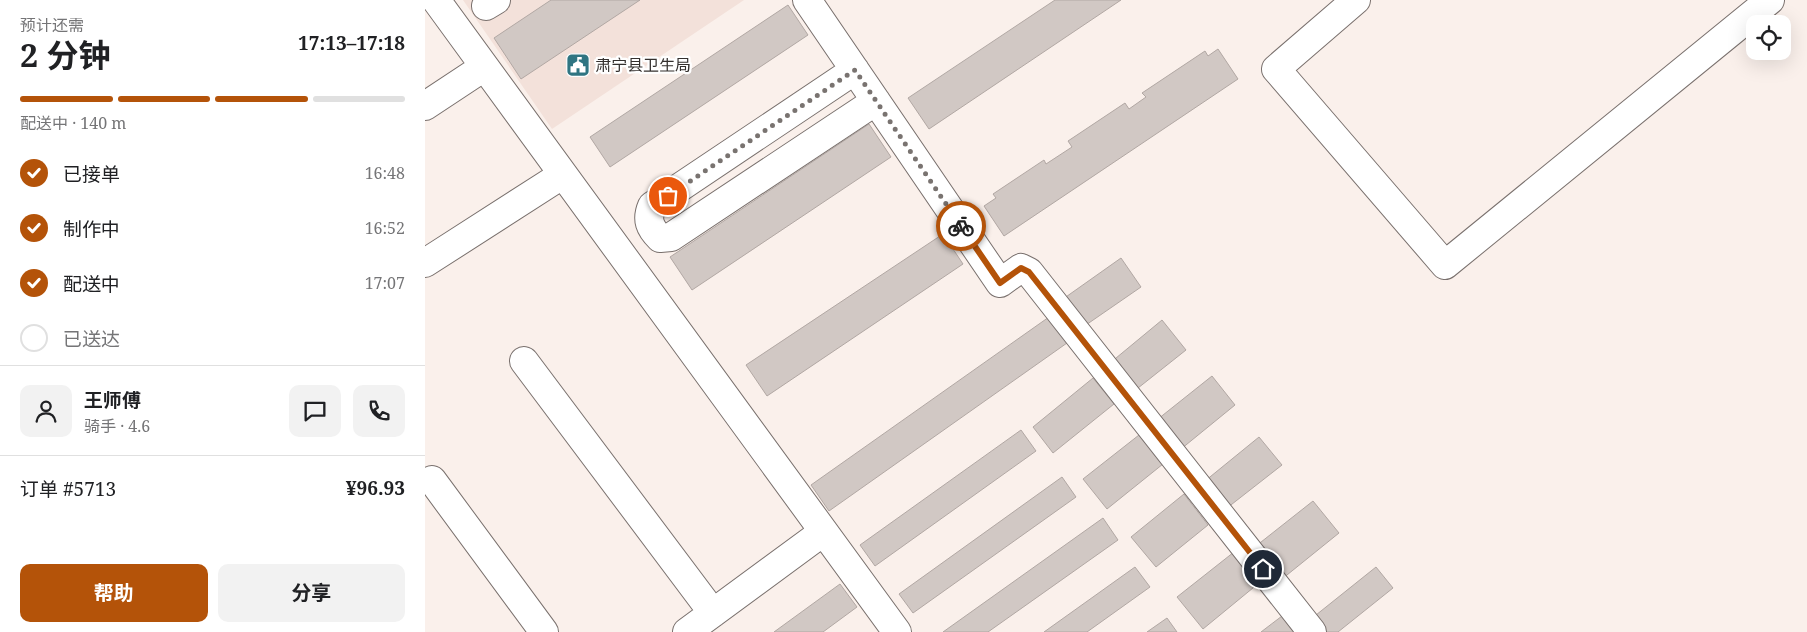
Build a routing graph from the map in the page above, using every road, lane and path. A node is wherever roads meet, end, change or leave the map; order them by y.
1 (436, 0) edge
2 (807, 0) edge
3 (1356, 0) edge
4 (1770, 0) edge
5 (484, 67) junction
6 (855, 70) junction
7 (875, 101) junction
8 (425, 106) edge
9 (562, 175) junction
10 (651, 229) junction
11 (618, 252) junction
12 (425, 263) edge
13 (524, 360) dead end
14 (432, 480) dead end
15 (823, 532) junction
16 (713, 613) junction
17 (544, 632) edge
18 (687, 632) edge
19 (897, 632) edge
20 (1312, 632) edge

1 - 5 street
2 - 6 street
3 - 4 street
5 - 8 street
5 - 9 street
6 - 7 street
6 - 10 street
7 - 10 street
7 - 20 street
9 - 11 street
9 - 12 street
10 - 11 street
11 - 15 street
13 - 16 street
14 - 17 street
15 - 16 street
15 - 19 street
16 - 18 street

